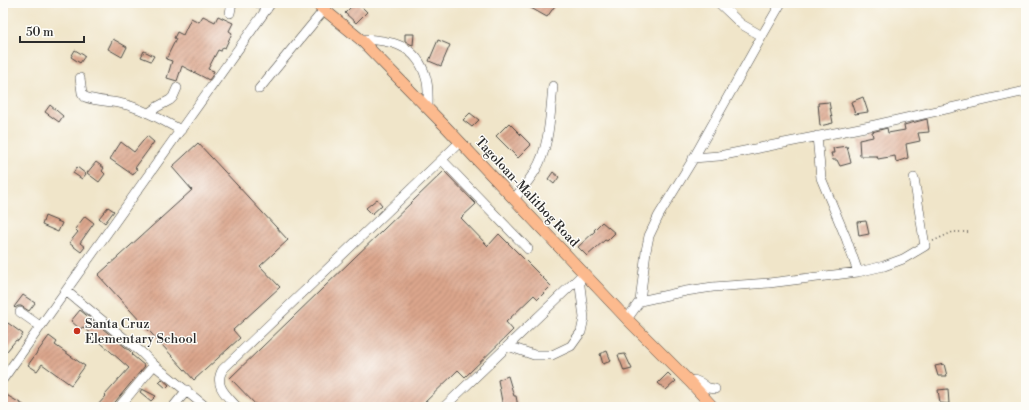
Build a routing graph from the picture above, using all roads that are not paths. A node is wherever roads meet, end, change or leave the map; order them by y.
1 (232, 3) edge
2 (258, 3) edge
3 (719, 3) edge
4 (781, 3) edge
5 (269, 6) edge
6 (320, 6) edge
7 (230, 13) dead end
8 (762, 36) junction
9 (360, 39) junction
10 (80, 78) dead end
11 (553, 86) dead end
12 (177, 88) dead end
13 (259, 88) dead end
14 (1026, 91) edge
15 (428, 108) junction
16 (149, 113) junction
17 (181, 130) junction
18 (817, 136) junction
19 (460, 142) junction
20 (694, 158) junction
21 (442, 160) junction
22 (914, 178) dead end
23 (514, 199) junction
24 (528, 249) dead end
25 (858, 272) junction
26 (582, 276) junction
27 (66, 291) junction
28 (640, 301) junction
29 (20, 312) dead end
30 (628, 319) junction
31 (40, 326) junction
32 (508, 346) junction
33 (154, 365) junction
34 (5, 373) edge
35 (690, 382) junction
36 (187, 390) junction
37 (715, 390) dead end
38 (118, 407) edge
39 (173, 407) edge
40 (206, 407) edge
41 (237, 407) edge
42 (444, 407) edge
43 (713, 407) edge

1 - 7 street
2 - 5 street
3 - 8 street
4 - 8 street
5 - 17 street
6 - 9 main road, Tagoloan-Malitbog Road
6 - 13 street
8 - 20 street
9 - 15 main road, Tagoloan-Malitbog Road
9 - 15 street
10 - 16 street
11 - 23 street
12 - 16 street
14 - 18 street
15 - 19 main road, Tagoloan-Malitbog Road
16 - 17 street
17 - 27 street
18 - 20 street
18 - 25 street
19 - 21 street
19 - 23 main road, Tagoloan-Malitbog Road
20 - 28 street
21 - 24 street
21 - 41 street
22 - 25 street
23 - 26 main road, Tagoloan-Malitbog Road
25 - 28 street
26 - 30 main road, Tagoloan-Malitbog Road
26 - 32 street
26 - 32 street
27 - 31 street
27 - 33 street
28 - 30 street
29 - 31 street
30 - 35 main road, Tagoloan-Malitbog Road
31 - 34 street
32 - 42 street
33 - 36 street
33 - 38 street
35 - 37 street
35 - 43 main road, Tagoloan-Malitbog Road
36 - 39 street
36 - 40 street

